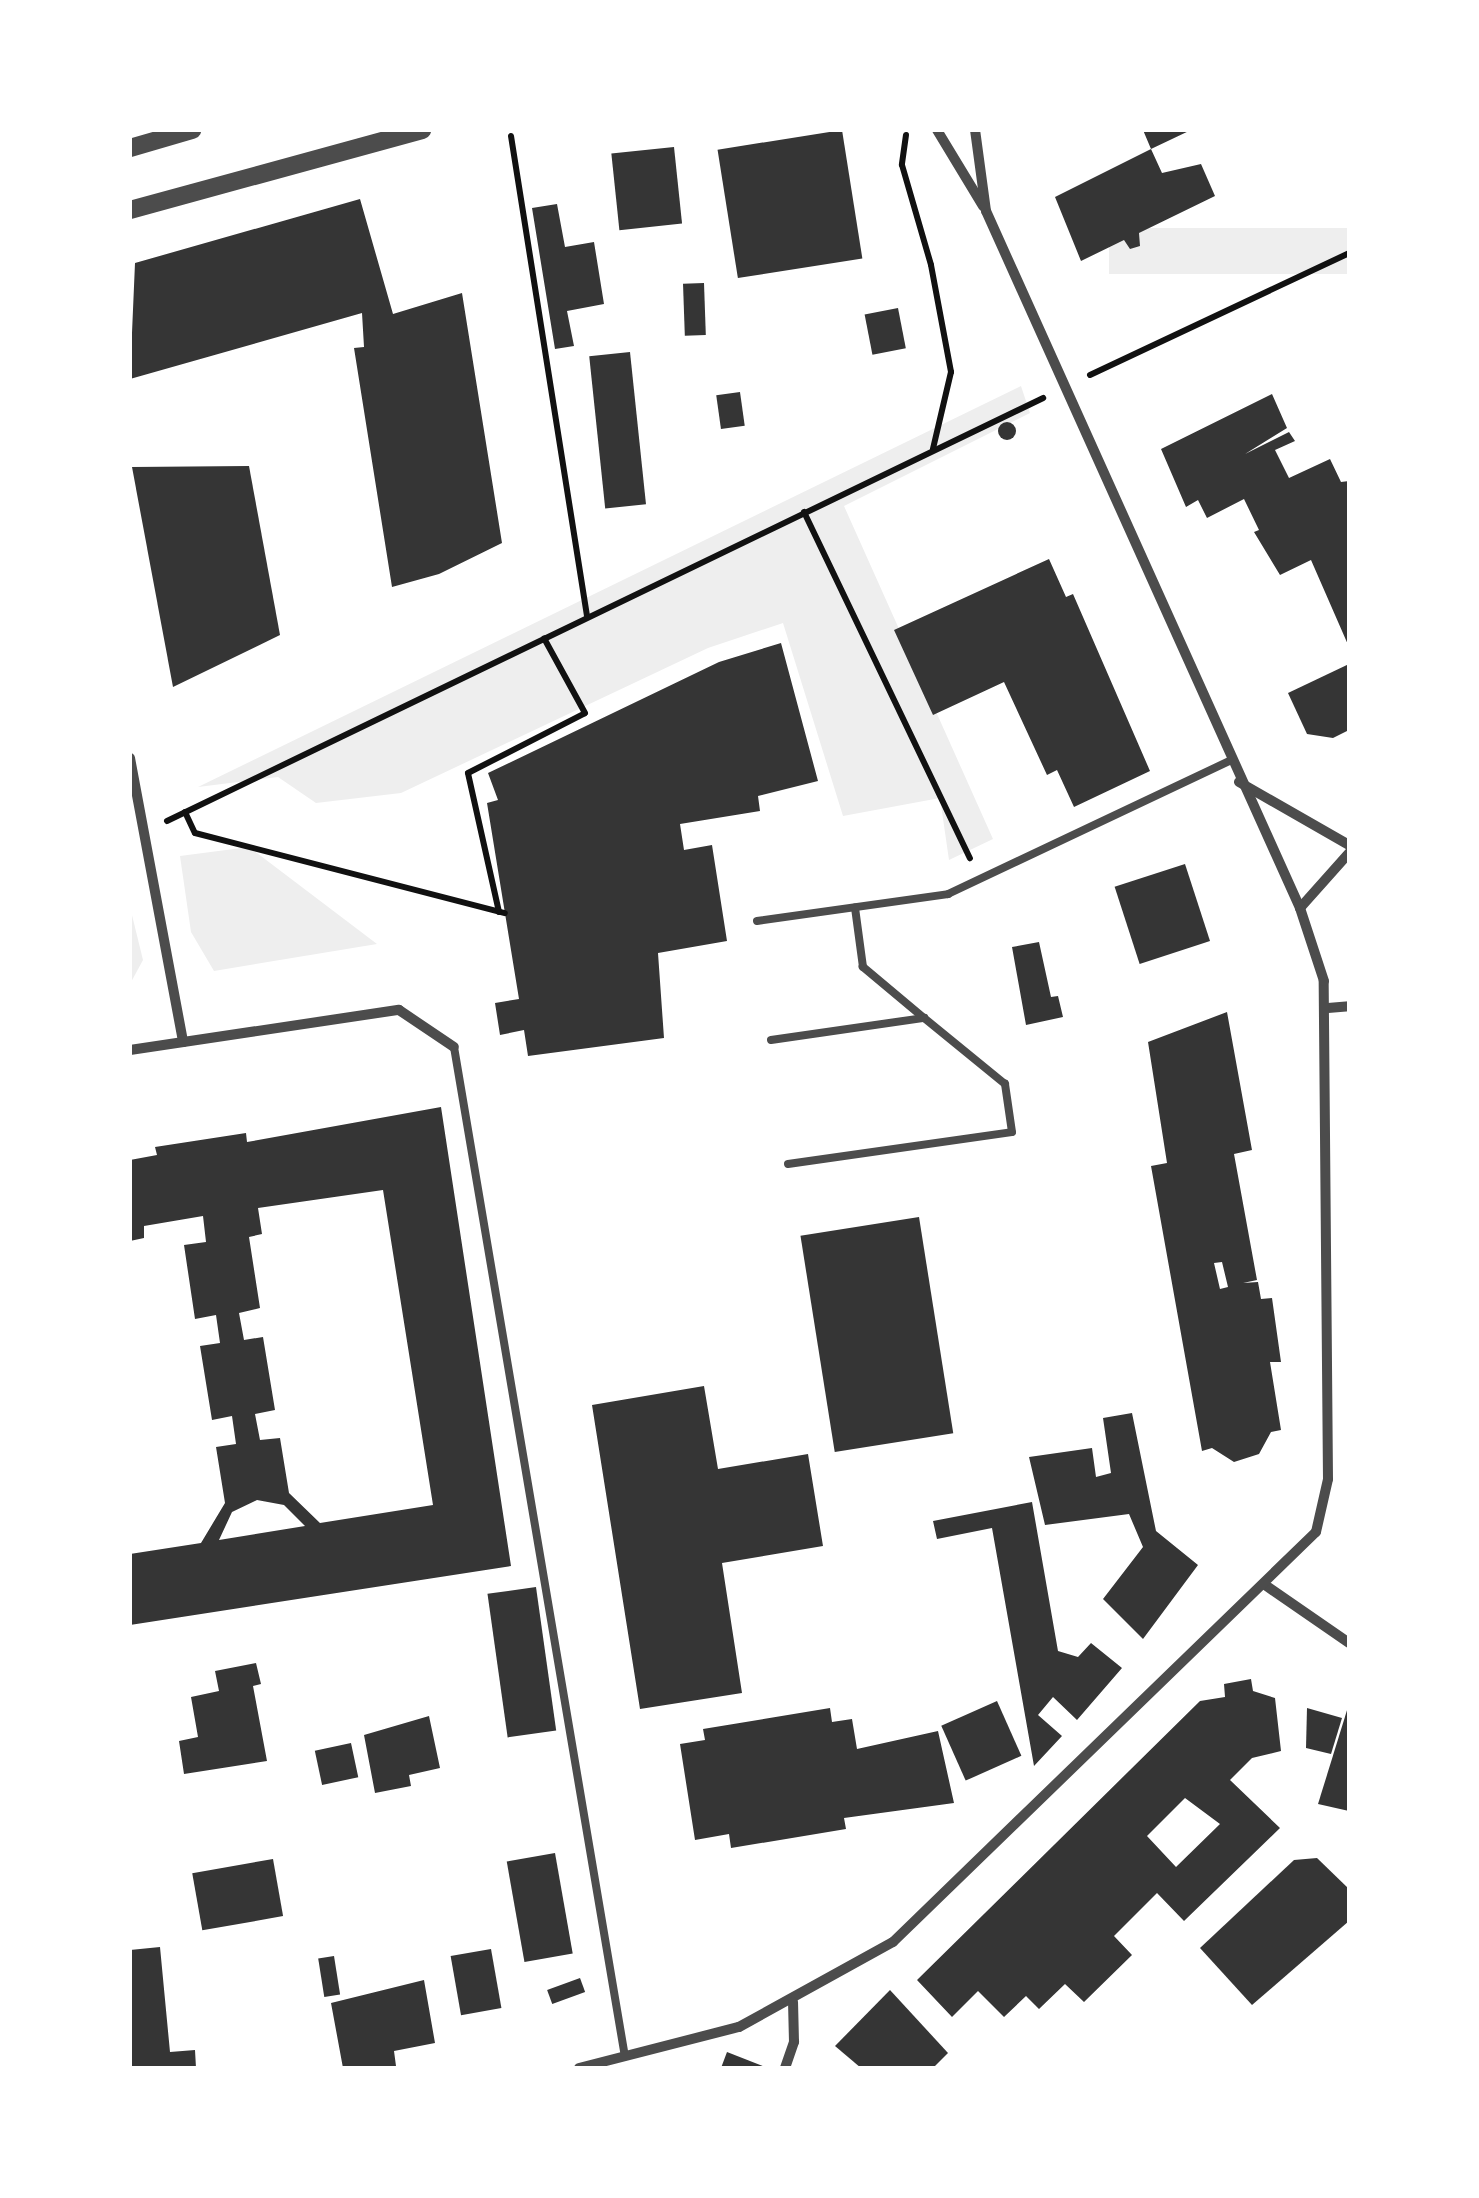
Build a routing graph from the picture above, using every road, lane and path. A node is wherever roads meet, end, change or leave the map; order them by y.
1 (192, 130) edge
2 (422, 130) edge
3 (907, 130) edge
4 (937, 130) edge
5 (975, 130) edge
6 (511, 136) dead end
7 (130, 148) edge
8 (130, 210) edge
9 (986, 211) junction
10 (1349, 253) edge
11 (1065, 386) junction
12 (933, 450) junction
13 (804, 512) junction
14 (586, 617) junction
15 (544, 638) junction
16 (130, 758) edge
17 (1230, 761) junction
18 (1238, 781) junction
19 (185, 812) junction
20 (146, 832) junction
21 (1349, 845) edge
22 (989, 852) dead end
23 (1349, 852) edge
24 (855, 908) junction
25 (1300, 908) junction
26 (757, 922) dead end
27 (1349, 1006) edge
28 (1328, 1008) junction
29 (924, 1018) junction
30 (771, 1040) dead end
31 (183, 1042) junction
32 (454, 1047) joint
33 (130, 1050) edge
34 (788, 1164) dead end
35 (1265, 1585) junction
36 (1349, 1643) edge
37 (793, 2002) junction
38 (624, 2057) junction
39 (579, 2068) edge
40 (786, 2068) edge

1 - 7 street
2 - 8 street
3 - 12 path
4 - 9 street
5 - 9 street
6 - 14 path
9 - 11 street
10 - 11 path
11 - 12 path
11 - 17 street
12 - 13 path
13 - 14 path
13 - 22 path
14 - 15 path
15 - 19 path
15 - 19 path
16 - 20 street
17 - 18 street
17 - 24 lane
18 - 21 street
18 - 25 street
19 - 20 path
20 - 31 street
23 - 25 street
24 - 26 lane
24 - 29 lane
25 - 28 street
27 - 28 street
28 - 35 street
29 - 30 lane
29 - 34 lane
31 - 32 street
31 - 33 street
32 - 38 lane
35 - 36 street
35 - 37 street
37 - 38 street
37 - 40 street
38 - 39 street

